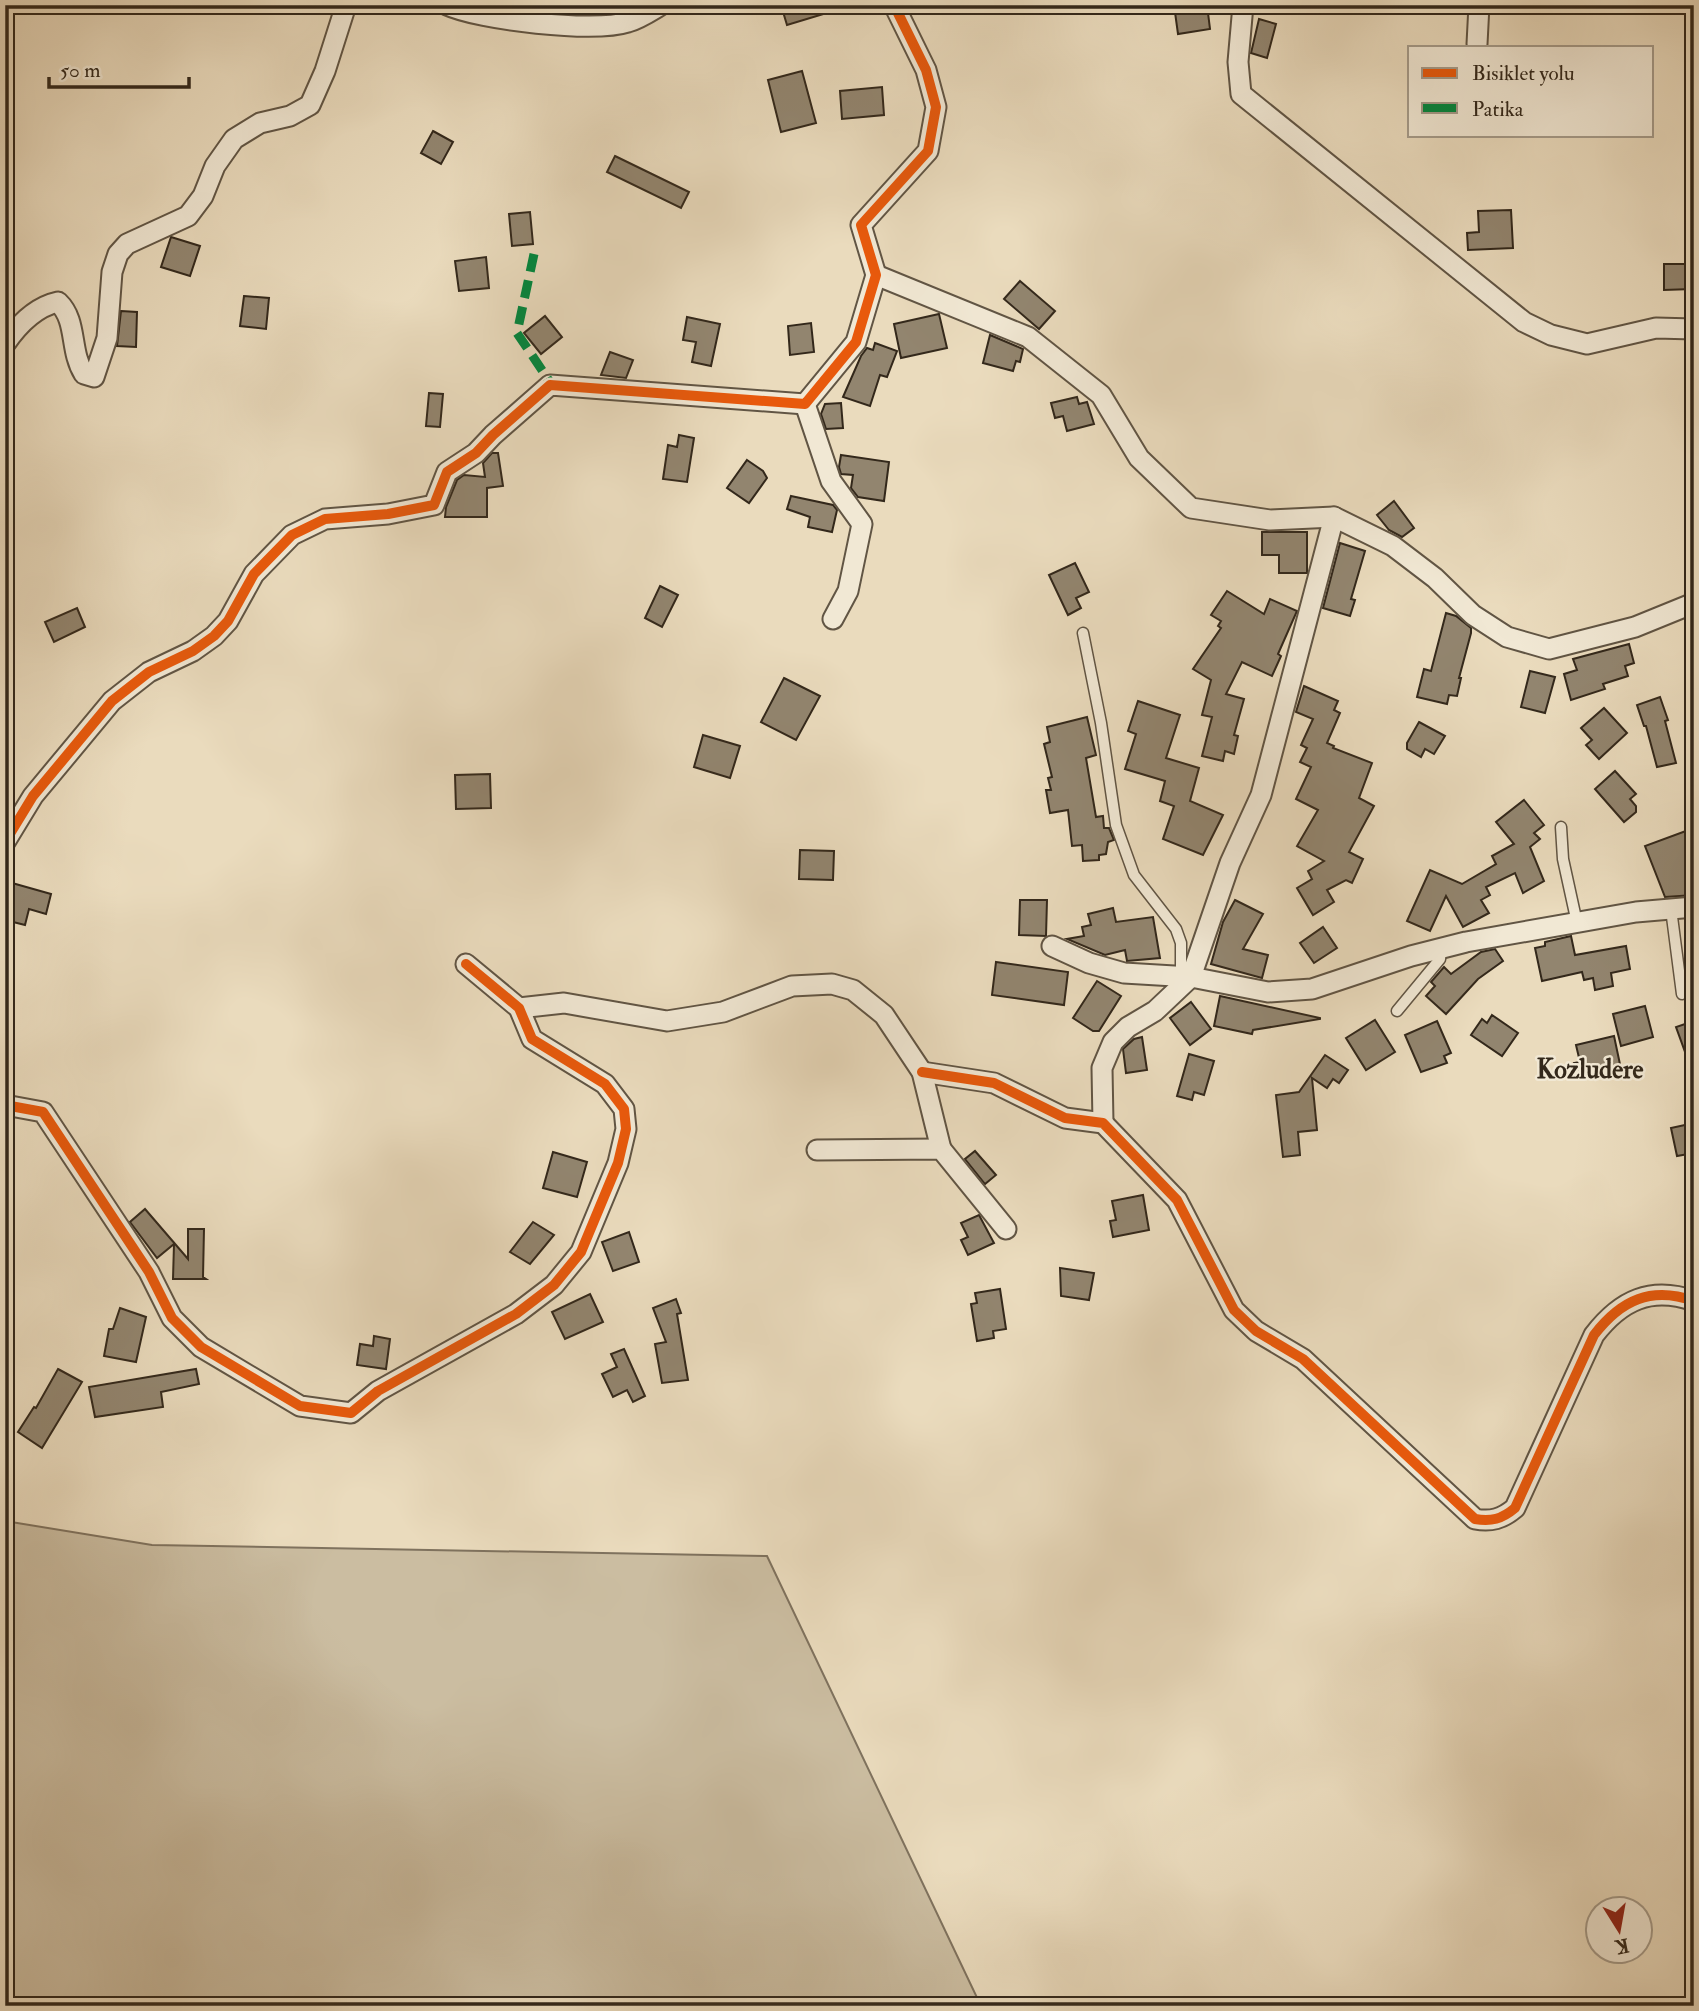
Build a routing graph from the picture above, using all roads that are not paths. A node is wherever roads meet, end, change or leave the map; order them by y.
1 (346, 5) edge
2 (447, 5) edge
3 (661, 5) edge
4 (894, 5) edge
5 (1243, 5) edge
6 (1479, 5) edge
7 (1477, 44) dead end
8 (876, 275) junction
9 (1694, 329) edge
10 (5, 344) edge
11 (804, 404) junction
12 (1334, 516) junction
13 (1694, 603) edge
14 (833, 620) dead end
15 (1083, 633) dead end
16 (1561, 827) dead end
17 (5, 842) edge
18 (1694, 907) edge
19 (1671, 909) junction
20 (1577, 923) junction
21 (1052, 946) dead end
22 (1441, 948) junction
23 (466, 964) dead end
24 (1186, 976) junction
25 (1682, 994) dead end
26 (519, 1008) junction
27 (1397, 1011) dead end
28 (922, 1072) junction
29 (5, 1105) edge
30 (1103, 1123) junction
31 (941, 1149) junction
32 (817, 1150) dead end
33 (1006, 1229) dead end
34 (1694, 1301) edge

1 - 10 street
2 - 3 street
4 - 8 street
5 - 9 street
6 - 7 street
8 - 11 street
8 - 12 street
11 - 14 street
11 - 17 street
12 - 13 street
12 - 24 street
15 - 24 lane
16 - 20 lane
18 - 19 street
19 - 20 street
19 - 25 lane
20 - 22 street
21 - 24 street
22 - 24 street
22 - 27 lane
23 - 26 street
24 - 30 street
26 - 28 street
26 - 29 street
28 - 30 street
28 - 31 street
30 - 34 street
31 - 32 street
31 - 33 street

